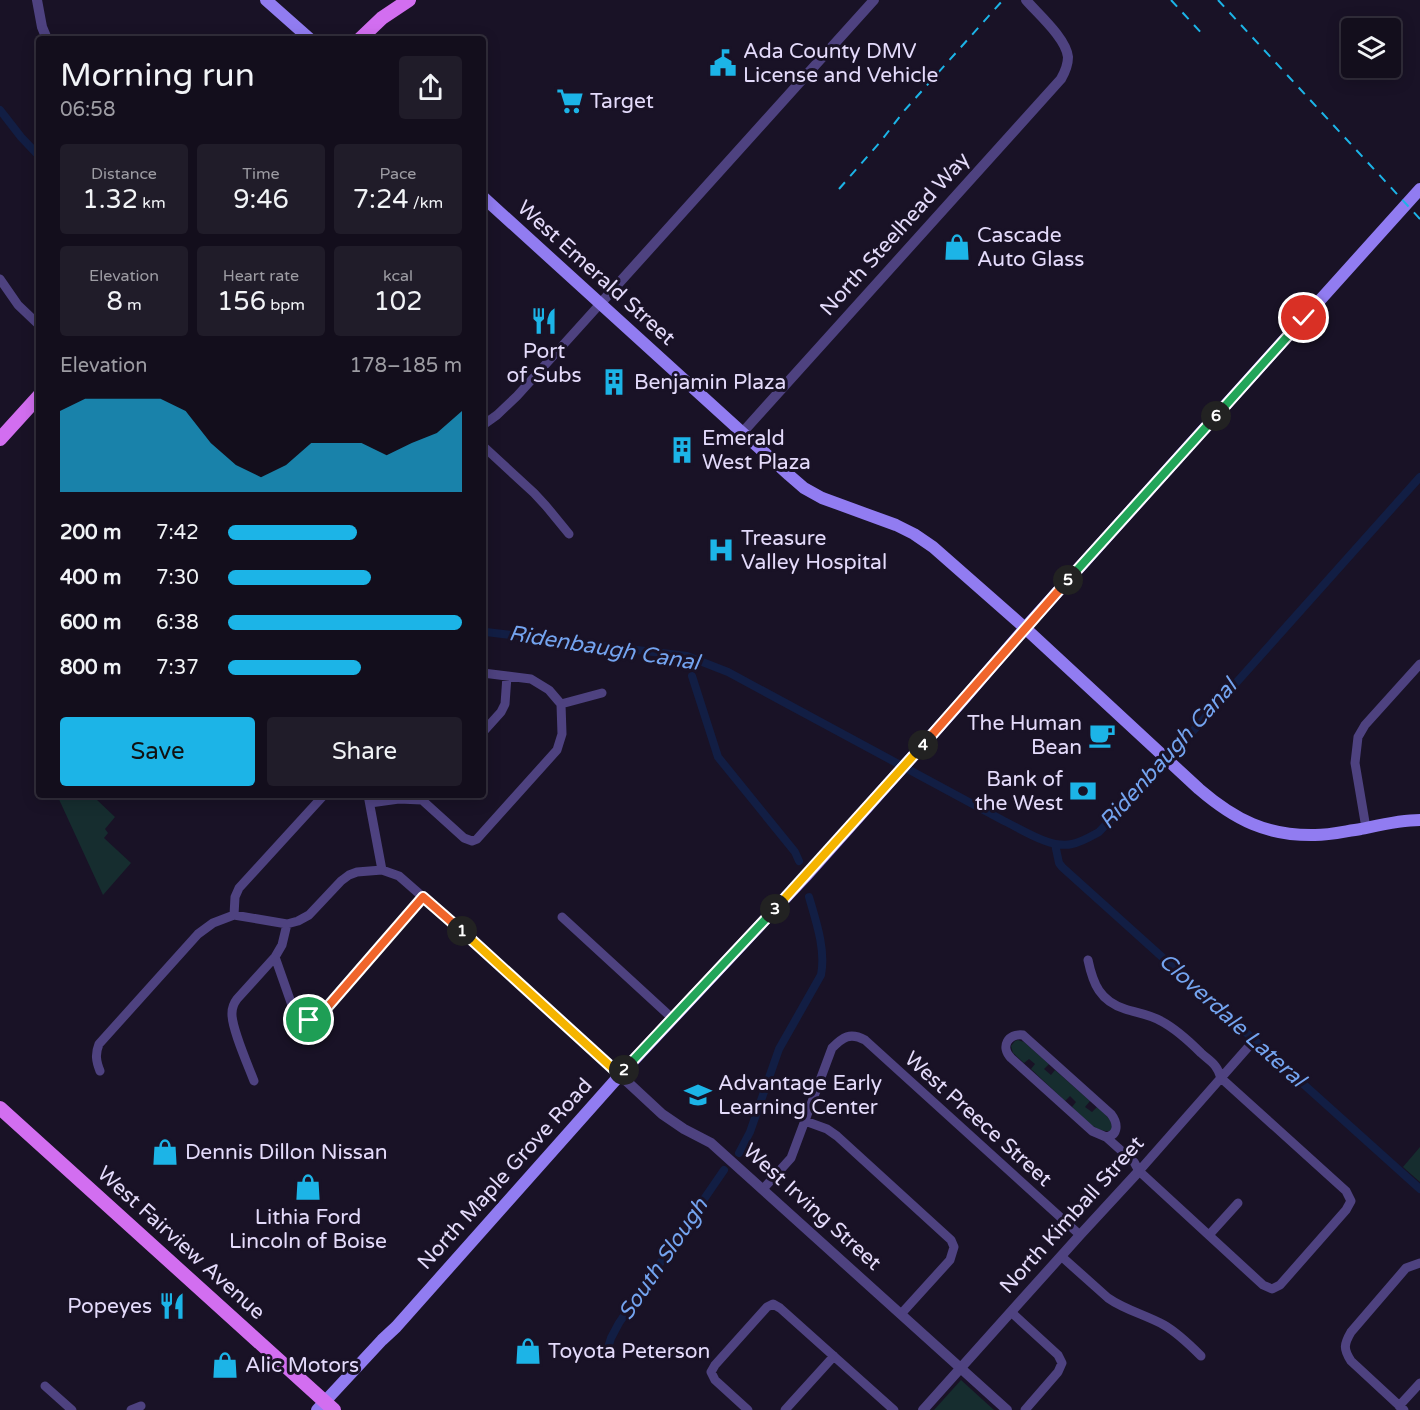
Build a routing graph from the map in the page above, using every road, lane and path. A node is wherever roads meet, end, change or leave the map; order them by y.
1 (37, 0) edge
2 (266, 0) edge
3 (409, 0) edge
4 (874, 0) edge
5 (1026, 0) edge
6 (46, 36) edge
7 (307, 36) edge
8 (363, 36) edge
9 (1420, 189) edge
10 (486, 200) edge
11 (0, 279) edge
12 (600, 303) junction
13 (36, 322) edge
14 (36, 399) edge
15 (486, 423) edge
16 (742, 433) junction
17 (0, 439) edge
18 (486, 449) edge
19 (569, 534) dead end
20 (1025, 628) junction
21 (1420, 664) edge
22 (486, 672) edge
23 (507, 676) junction
24 (602, 693) dead end
25 (561, 704) junction
26 (486, 729) edge
27 (321, 798) edge
28 (424, 798) edge
29 (369, 799) edge
30 (1420, 820) edge
31 (1366, 828) junction
32 (382, 870) junction
33 (423, 897) junction
34 (234, 915) junction
35 (562, 917) dead end
36 (287, 924) junction
37 (275, 957) junction
38 (1088, 960) dead end
39 (672, 1018) junction
40 (1250, 1045) dead end
41 (100, 1071) dead end
42 (620, 1075) junction
43 (1221, 1078) junction
44 (254, 1081) dead end
45 (0, 1108) edge
46 (805, 1121) junction
47 (1106, 1137) junction
48 (1139, 1171) junction
49 (763, 1189) junction
50 (1238, 1203) dead end
51 (1080, 1235) junction
52 (1209, 1236) junction
53 (1061, 1256) junction
54 (1420, 1263) edge
55 (1011, 1312) junction
56 (901, 1314) junction
57 (834, 1356) junction
58 (1201, 1356) dead end
59 (960, 1368) junction
60 (1420, 1383) edge
61 (45, 1386) dead end
62 (141, 1406) dead end
63 (325, 1407) edge
64 (1401, 1408) edge
65 (72, 1410) edge
66 (131, 1410) edge
67 (748, 1410) edge
68 (785, 1410) edge
69 (894, 1410) edge
70 (923, 1410) edge
71 (1007, 1410) edge
72 (1024, 1410) edge

1 - 6 street
2 - 7 main road
3 - 8 main road
4 - 12 street
5 - 16 street, North Steelhead Way
9 - 20 main road, North Maple Grove Road
10 - 12 main road, West Emerald Street
11 - 13 street
12 - 15 street
12 - 16 main road, West Emerald Street
14 - 17 main road
16 - 20 main road, West Emerald Street
18 - 19 street
20 - 31 main road, West Emerald Street
20 - 39 main road, North Maple Grove Road
21 - 31 street
22 - 23 street
23 - 25 street
23 - 26 street
24 - 25 street
25 - 28 street
27 - 34 street
28 - 29 street
29 - 32 street
30 - 31 main road, West Emerald Street
32 - 33 street, West Irving Street
32 - 36 street
33 - 37 street
33 - 42 street, West Irving Street
34 - 36 street
34 - 41 street
35 - 39 street
36 - 37 street
37 - 44 street
38 - 43 street
39 - 42 main road, North Maple Grove Road
40 - 43 street, North Kimball Street
42 - 49 street, West Irving Street
42 - 63 main road, North Maple Grove Road
43 - 48 street, North Kimball Street
43 - 52 street
45 - 63 main road, West Fairview Avenue
46 - 49 street
46 - 51 street, West Preece Street
46 - 56 street
47 - 47 street
47 - 48 street
48 - 51 street, North Kimball Street
48 - 52 street
49 - 56 street, West Irving Street
50 - 52 street
51 - 53 street, North Kimball Street
53 - 55 street, North Kimball Street
53 - 58 street
54 - 64 street
55 - 59 street, North Kimball Street
55 - 72 street
56 - 59 street, West Irving Street
57 - 67 street
57 - 68 street
57 - 69 street
59 - 70 street, North Kimball Street
59 - 71 street, West Irving Street
60 - 64 street
61 - 65 street
62 - 66 street

